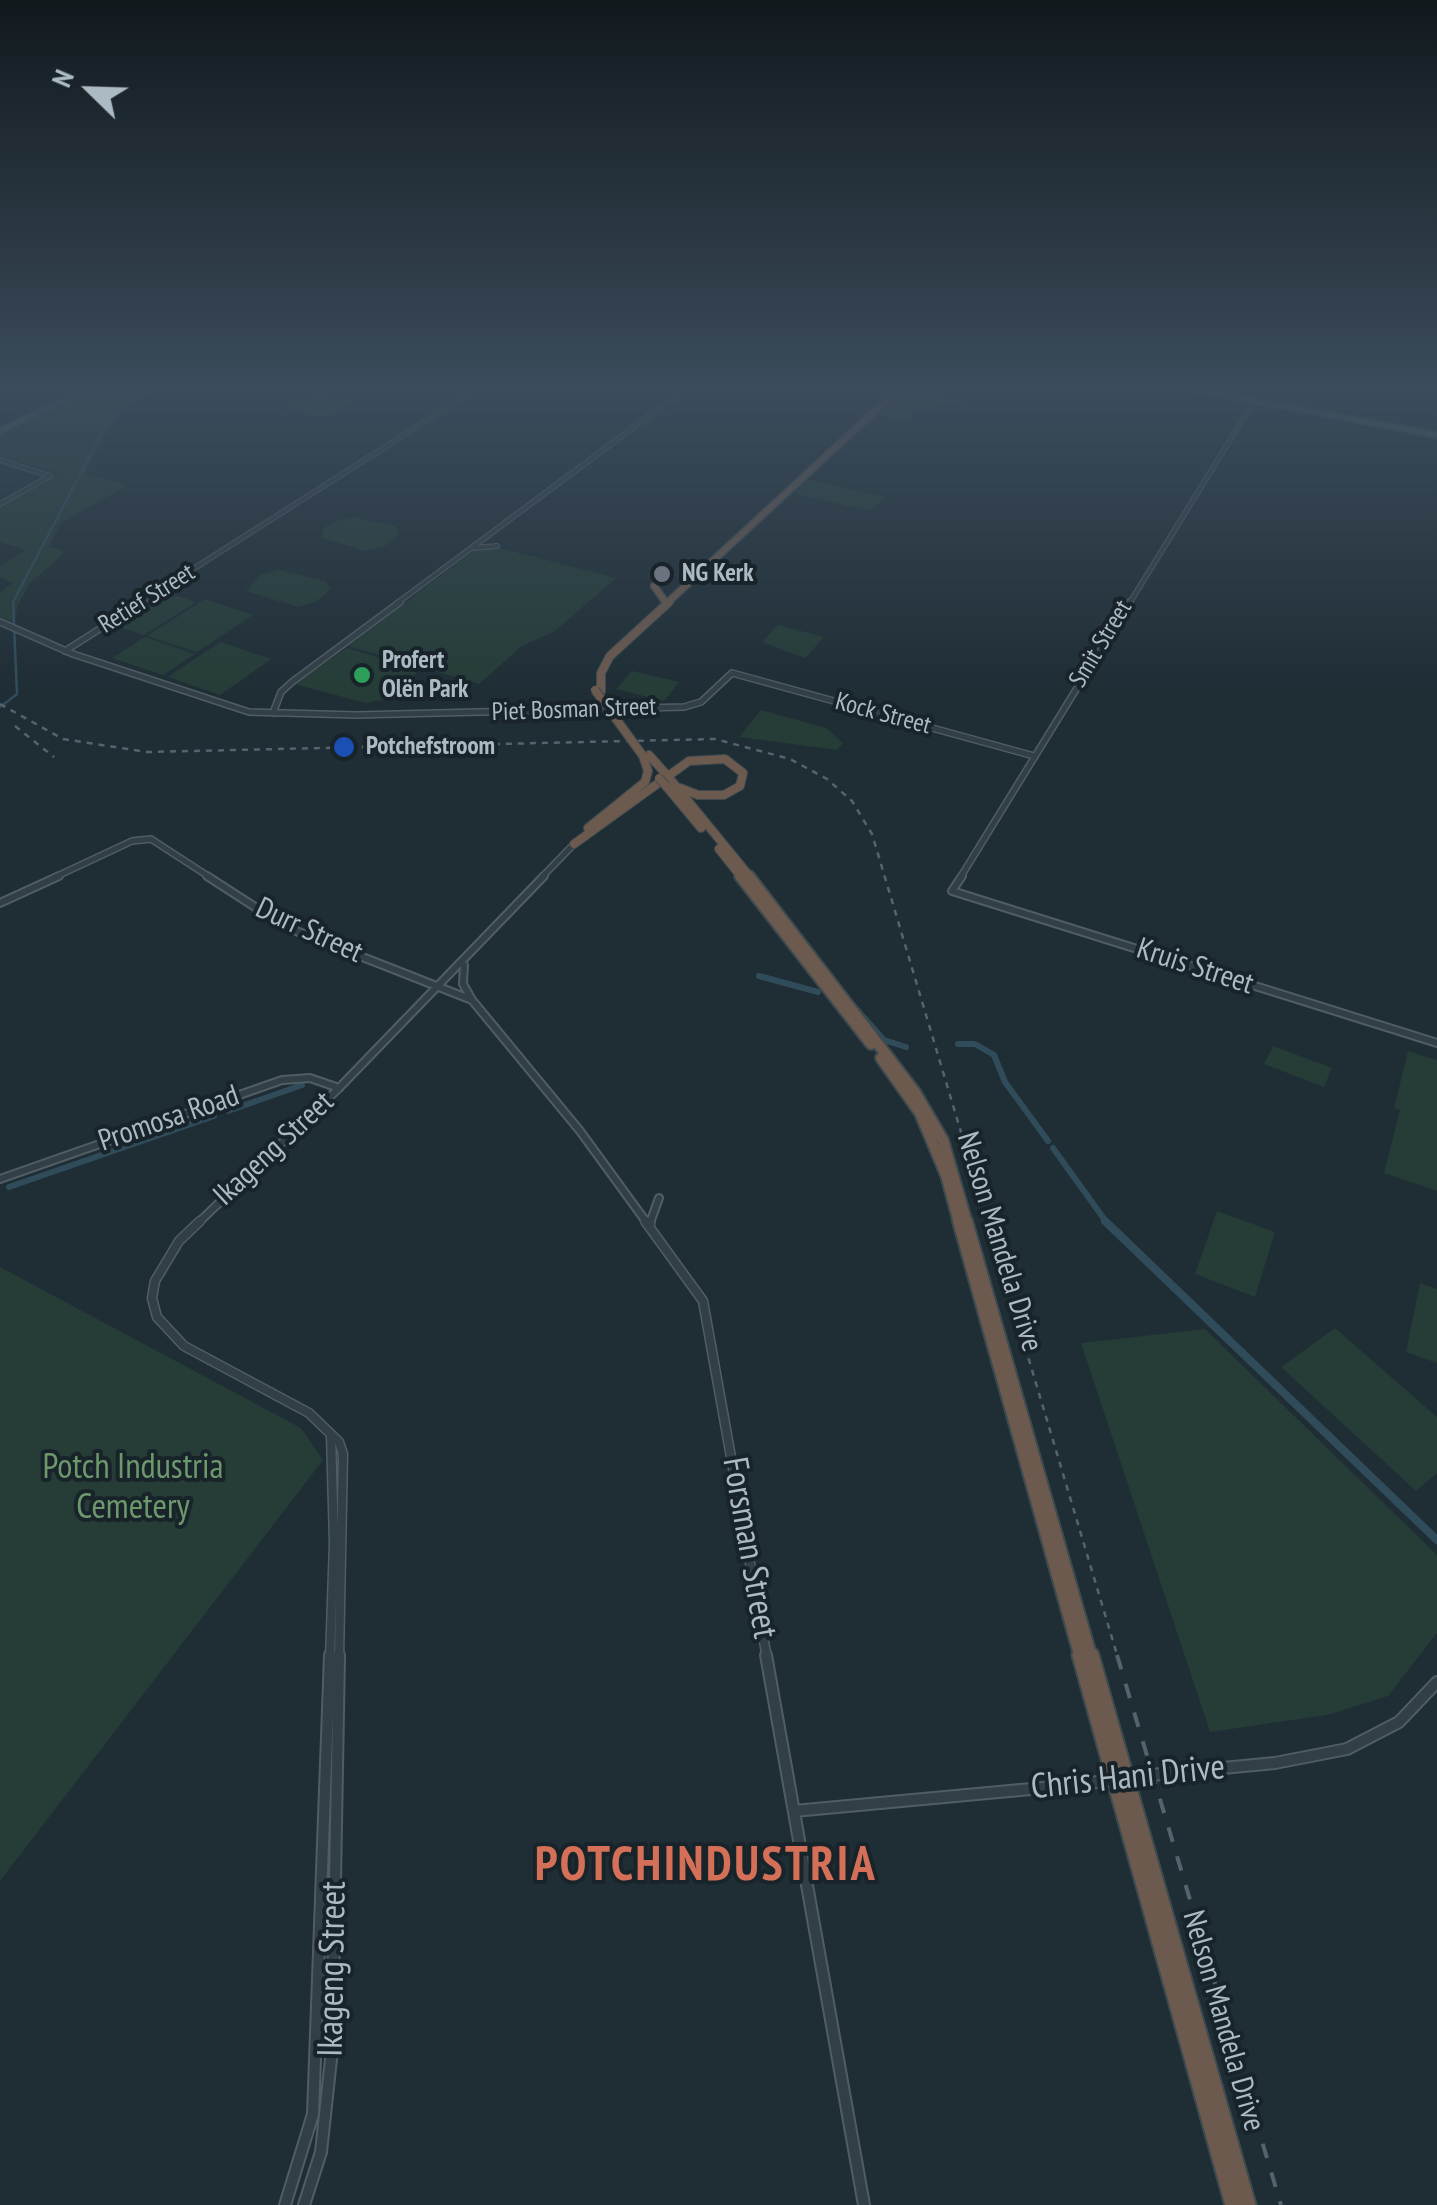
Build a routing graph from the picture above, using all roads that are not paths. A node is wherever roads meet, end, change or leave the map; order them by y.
1 (27, 489) edge
2 (324, 489) edge
3 (551, 489) edge
4 (786, 489) edge
5 (789, 489) edge
6 (1199, 489) edge
7 (319, 500) dead end
8 (304, 502) junction
9 (0, 504) edge
10 (497, 546) dead end
11 (468, 550) junction
12 (654, 586) dead end
13 (664, 600) junction
14 (0, 622) edge
15 (65, 651) junction
16 (732, 673) joint
17 (598, 690) junction
18 (273, 713) junction
19 (646, 756) junction
20 (1034, 756) junction
21 (666, 779) junction
22 (574, 844) junction
23 (952, 890) joint
24 (0, 903) edge
25 (466, 959) junction
26 (440, 987) junction
27 (472, 1000) junction
28 (1437, 1044) edge
29 (340, 1088) junction
30 (0, 1178) edge
31 (659, 1198) dead end
32 (651, 1233) junction
33 (330, 1434) junction
34 (1437, 1682) edge
35 (794, 1811) junction
36 (334, 1908) junction
37 (321, 1910) junction
38 (285, 2205) edge
39 (304, 2205) edge
40 (864, 2205) edge
41 (1233, 2205) edge
42 (1248, 2205) edge

1 - 9 street
2 - 8 street, Retief Street
3 - 11 street
4 - 13 highway
5 - 17 highway
6 - 20 street, Smit Street
7 - 8 street
8 - 15 street, Retief Street
10 - 11 street
11 - 18 street
12 - 13 highway
13 - 17 highway
14 - 15 street, Piet Bosman Street
15 - 18 street, Piet Bosman Street
16 - 18 street, Piet Bosman Street
16 - 20 street, Kock Street
17 - 19 highway, Nelson Mandela Drive, bridge
19 - 21 highway, Nelson Mandela Drive
19 - 22 highway
20 - 23 street, Smit Street
21 - 22 highway
21 - 41 highway, Nelson Mandela Drive
21 - 42 highway, Nelson Mandela Drive
22 - 25 street, Ikageng Street
23 - 28 street, Kruis Street
24 - 26 street, Durr Street
25 - 26 street, Ikageng Street
25 - 27 street
26 - 27 street, Forsman Street
26 - 29 street, Ikageng Street
27 - 32 street, Forsman Street
29 - 30 street, Promosa Road
29 - 33 street, Ikageng Street
31 - 32 street
32 - 35 street, Forsman Street
33 - 36 street, Ikageng Street
33 - 37 street, Ikageng Street
34 - 35 street, Chris Hani Drive, bridge
35 - 40 street, Forsman Street
36 - 37 street
36 - 39 street, Ikageng Street
37 - 38 street, Ikageng Street

